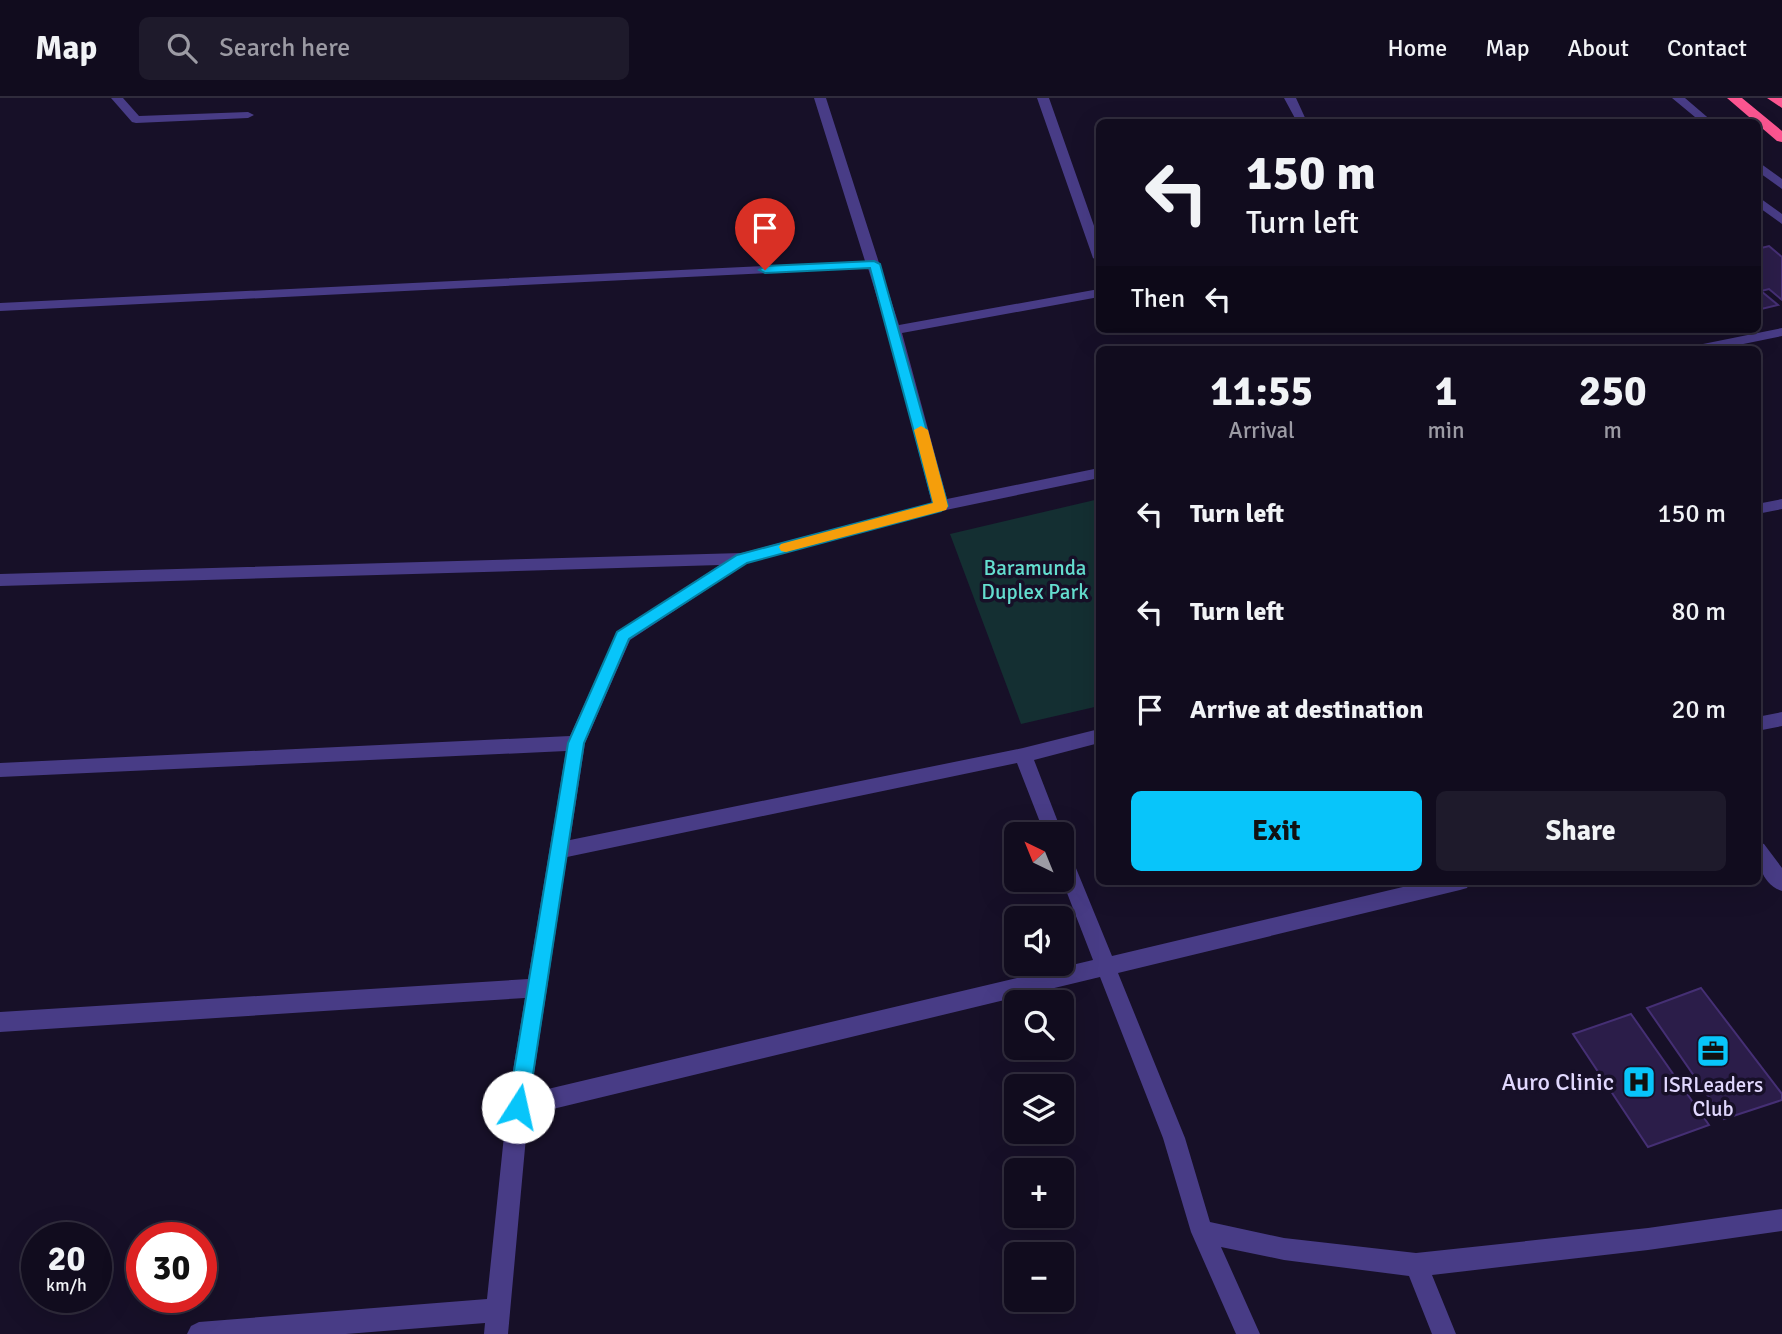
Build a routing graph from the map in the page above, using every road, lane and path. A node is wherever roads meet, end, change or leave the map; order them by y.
1 (117, 98) edge
2 (820, 98) edge
3 (1043, 98) edge
4 (1290, 98) edge
5 (1678, 98) edge
6 (1734, 98) edge
7 (1774, 98) edge
8 (1782, 104) edge
9 (248, 115) dead end
10 (1300, 119) edge
11 (1703, 119) edge
12 (1759, 119) edge
13 (1761, 120) edge
14 (1782, 138) edge
15 (1762, 175) edge
16 (1782, 185) edge
17 (1761, 203) edge
18 (1782, 220) edge
19 (1096, 249) edge
20 (874, 264) junction
21 (1096, 294) edge
22 (0, 307) edge
23 (894, 330) junction
24 (1782, 332) edge
25 (1713, 346) edge
26 (1096, 474) edge
27 (1782, 504) edge
28 (941, 506) junction
29 (1761, 508) edge
30 (742, 559) junction
31 (0, 580) edge
32 (1782, 719) edge
33 (1761, 723) edge
34 (1096, 737) edge
35 (576, 743) junction
36 (1023, 755) junction
37 (0, 770) edge
38 (1049, 822) edge
39 (560, 850) junction
40 (1761, 855) edge
41 (1782, 883) edge
42 (1447, 885) edge
43 (1074, 887) edge
44 (1105, 967) junction
45 (538, 988) junction
46 (0, 1022) edge
47 (518, 1107) junction
48 (1782, 1220) edge
49 (1202, 1232) junction
50 (1416, 1265) junction
51 (497, 1322) edge
52 (199, 1334) edge
53 (1248, 1334) edge
54 (1444, 1334) edge

1 - 9 street
2 - 20 street
3 - 19 street
4 - 10 street
5 - 11 street
6 - 12 highway
7 - 8 highway
13 - 14 highway
15 - 16 street
17 - 18 street
20 - 22 street
20 - 23 street
21 - 23 street
23 - 28 street
24 - 25 street
26 - 28 street
27 - 29 street
28 - 30 street
30 - 31 street
30 - 35 street
32 - 33 street
34 - 36 street
35 - 37 street
35 - 39 street
36 - 38 street
36 - 39 street
39 - 45 street
40 - 41 street
42 - 44 street
43 - 44 street
44 - 47 street
44 - 49 street
45 - 46 street
45 - 47 street
47 - 51 street
48 - 50 street
49 - 50 street
49 - 53 street
50 - 54 street
51 - 52 street

